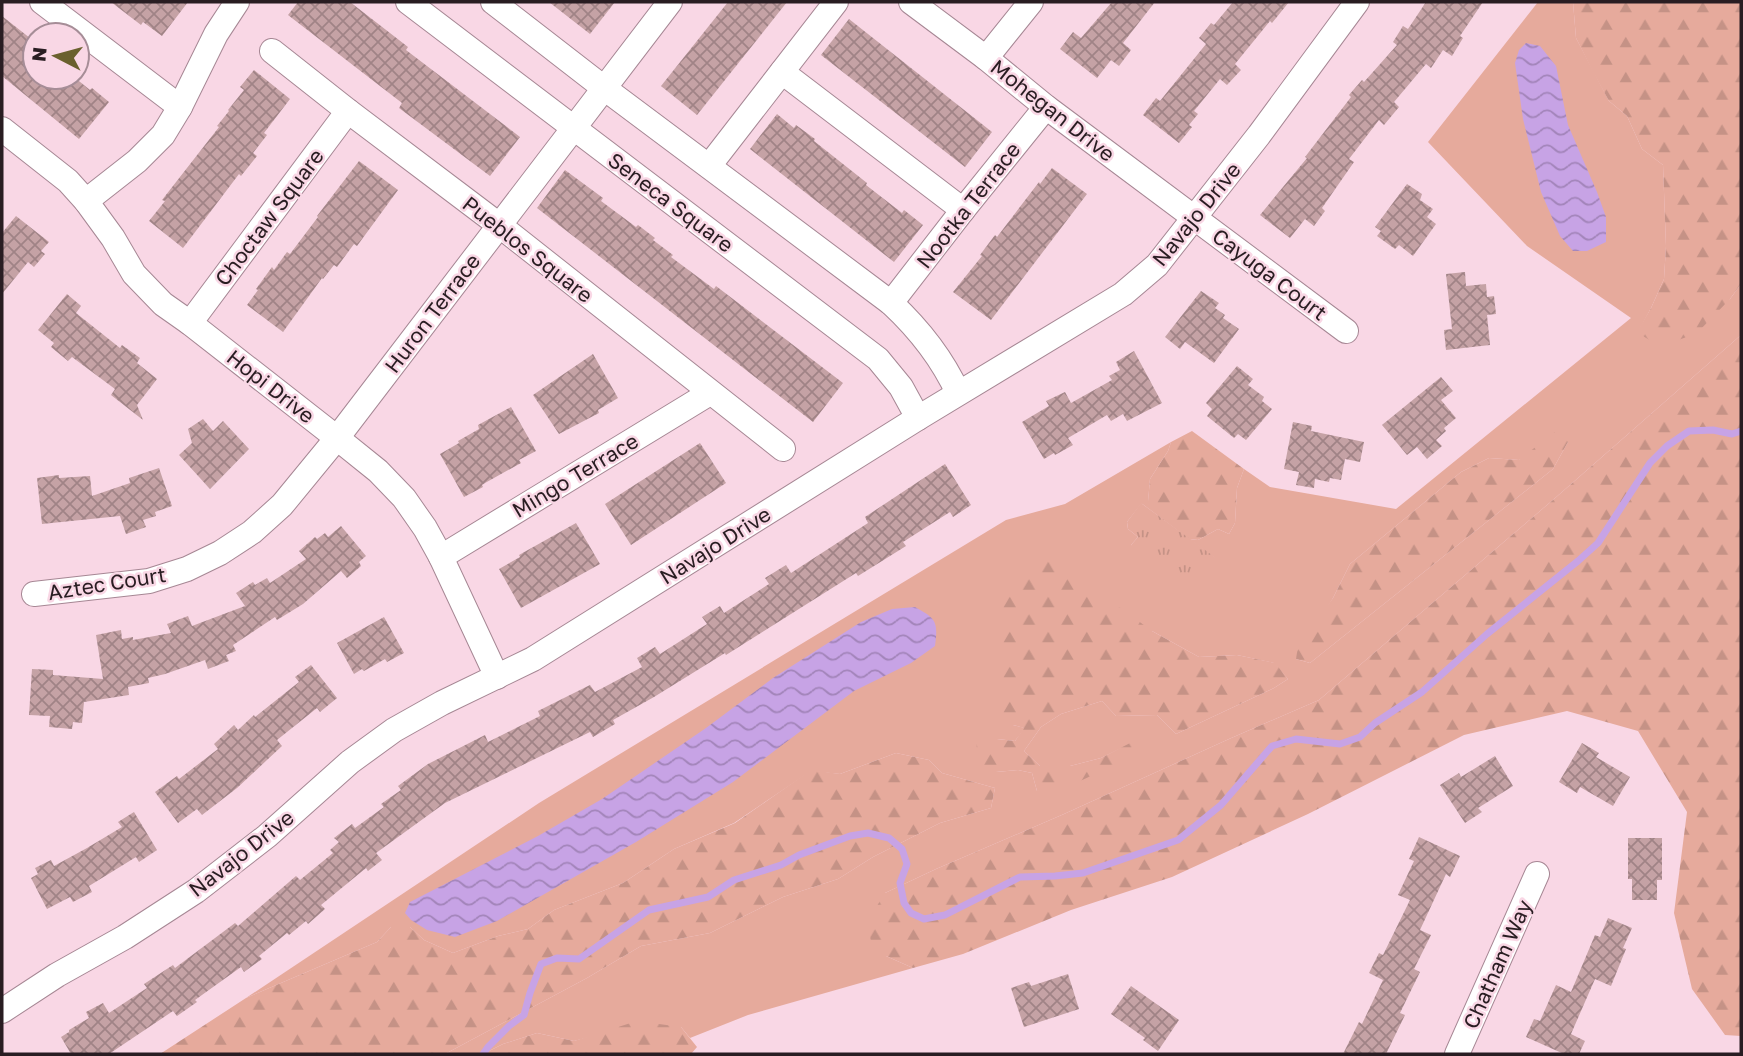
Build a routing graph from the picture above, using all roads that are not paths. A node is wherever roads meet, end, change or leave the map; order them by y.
1 (42, 2) edge
2 (237, 2) edge
3 (408, 2) edge
4 (670, 2) edge
5 (836, 2) edge
6 (911, 2) edge
7 (1031, 2) edge
8 (1357, 2) edge
9 (500, 4) edge
10 (272, 51) dead end
11 (986, 58) junction
12 (782, 72) junction
13 (604, 88) junction
14 (180, 107) junction
15 (1046, 107) junction
16 (348, 111) junction
17 (574, 128) junction
18 (4, 134) edge
19 (709, 166) junction
20 (86, 201) junction
21 (963, 210) junction
22 (1194, 218) junction
23 (499, 225) junction
24 (891, 303) junction
25 (190, 323) junction
26 (1346, 331) dead end
27 (710, 393) junction
28 (958, 393) junction
29 (918, 418) junction
30 (337, 438) junction
31 (783, 449) dead end
32 (441, 556) junction
33 (34, 594) dead end
34 (497, 677) junction
35 (1537, 874) dead end
36 (2, 1011) edge
37 (1457, 1054) edge

1 - 14 street
2 - 14 street
3 - 17 street, Seneca Square
4 - 13 street, Huron Terrace
5 - 12 street
6 - 11 street, Mohegan Drive
7 - 11 street
8 - 22 street, Navajo Drive
9 - 13 street
10 - 16 street, Pueblos Square
11 - 15 street, Mohegan Drive
12 - 19 street
12 - 21 street
13 - 17 street, Huron Terrace
13 - 19 street
14 - 20 street
15 - 21 street, Nootka Terrace
15 - 22 street, Mohegan Drive
16 - 23 street, Pueblos Square
16 - 25 street, Choctaw Square
17 - 23 street, Huron Terrace
17 - 29 street, Seneca Square
18 - 20 street, Hopi Drive
19 - 24 street
20 - 25 street, Hopi Drive
21 - 24 street, Nootka Terrace
22 - 26 street, Cayuga Court
22 - 28 street, Navajo Drive
23 - 27 street, Pueblos Square
23 - 30 street, Huron Terrace
24 - 28 street
25 - 30 street, Hopi Drive
27 - 31 street, Pueblos Square
27 - 32 street, Mingo Terrace
28 - 29 street, Navajo Drive
29 - 34 street, Navajo Drive
30 - 32 street, Hopi Drive
30 - 33 street, Aztec Court
32 - 34 street, Hopi Drive
34 - 36 street, Navajo Drive
35 - 37 street, Chatham Way

